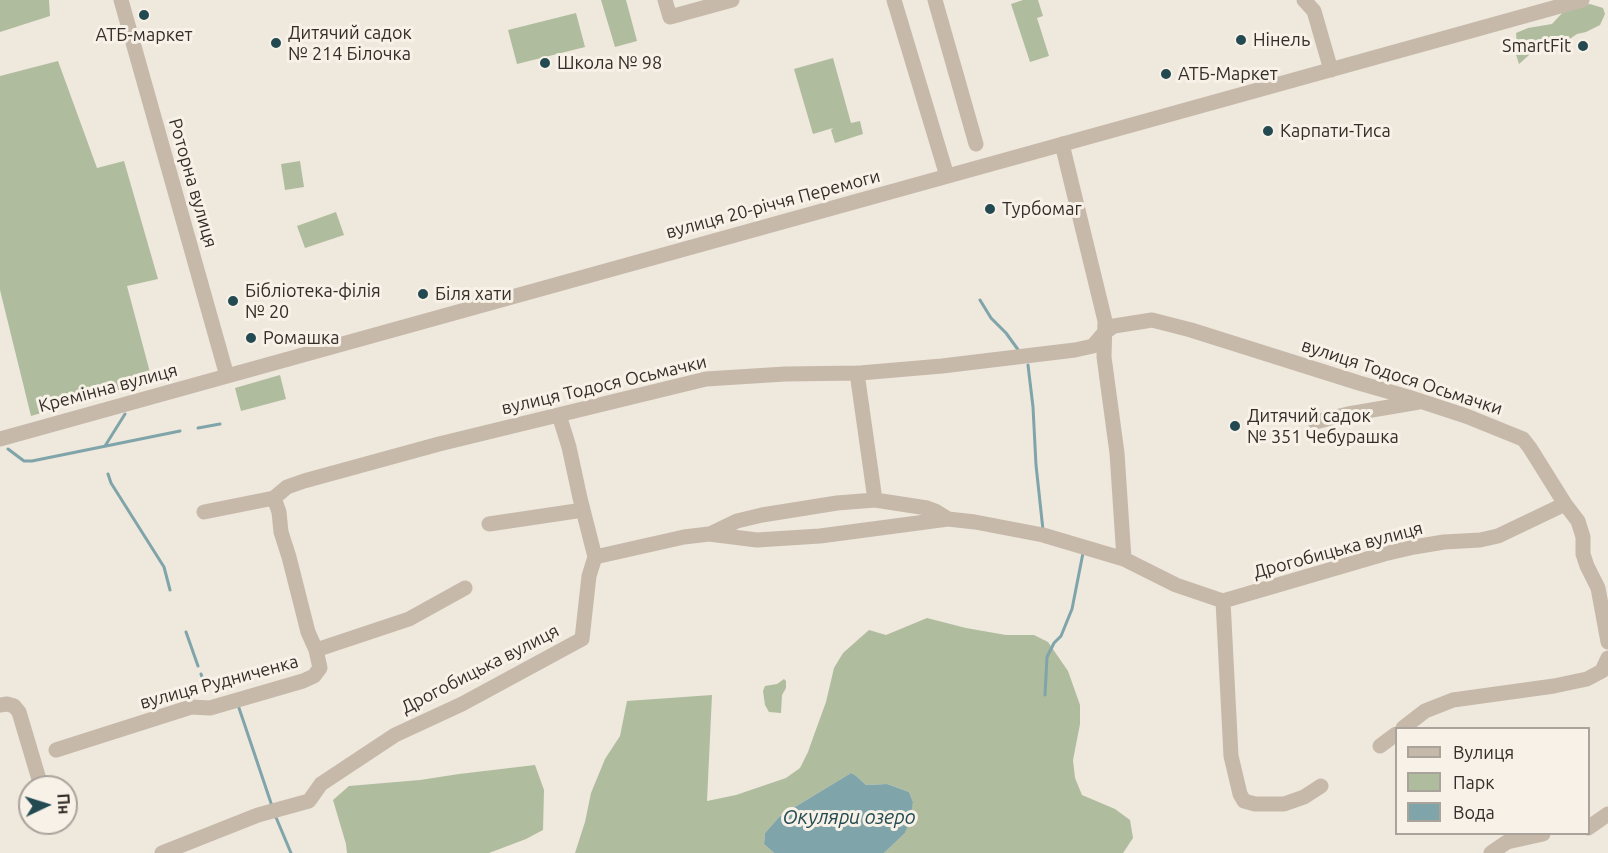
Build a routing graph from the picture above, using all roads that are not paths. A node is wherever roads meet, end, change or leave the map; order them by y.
1 (121, 0) edge
2 (665, 0) edge
3 (732, 0) edge
4 (894, 0) edge
5 (934, 0) edge
6 (1304, 0) edge
7 (1581, 0) edge
8 (1331, 70) junction
9 (976, 144) dead end
10 (1062, 144) junction
11 (947, 176) junction
12 (1106, 332) junction
13 (856, 373) junction
14 (227, 376) junction
15 (1422, 401) junction
16 (559, 415) junction
17 (1315, 422) dead end
18 (0, 439) edge
19 (274, 498) junction
20 (874, 500) junction
21 (1565, 504) junction
22 (583, 510) junction
23 (204, 512) dead end
24 (948, 519) junction
25 (489, 524) dead end
26 (709, 534) junction
27 (595, 556) junction
28 (1124, 558) junction
29 (465, 588) dead end
30 (1223, 601) junction
31 (1608, 642) edge
32 (316, 650) junction
33 (1608, 658) edge
34 (0, 705) edge
35 (1405, 727) edge
36 (1395, 735) edge
37 (1380, 746) dead end
38 (56, 750) dead end
39 (38, 775) edge
40 (1321, 786) dead end
41 (1608, 814) edge
42 (1590, 827) edge
43 (1538, 835) edge
44 (162, 853) edge
45 (1491, 853) edge

1 - 14 street, Роторна вулиця
2 - 3 street
4 - 11 street
5 - 9 street
6 - 8 street
7 - 8 street, вулиця 20-річчя Перемоги
8 - 10 street, вулиця 20-річчя Перемоги
10 - 11 street, вулиця 20-річчя Перемоги
10 - 12 street
11 - 14 street, вулиця 20-річчя Перемоги
12 - 13 street, вулиця Тодося Осьмачки
12 - 15 street, вулиця Тодося Осьмачки
12 - 28 street
13 - 16 street, вулиця Тодося Осьмачки
13 - 20 street
14 - 18 street, Кремінна вулиця
15 - 17 street
15 - 21 street, вулиця Тодося Осьмачки
16 - 19 street, вулиця Тодося Осьмачки
16 - 22 street
19 - 23 street
19 - 32 street
20 - 24 street
20 - 26 street
21 - 30 street, Дрогобицька вулиця
21 - 31 street, вулиця Тодося Осьмачки
22 - 25 street
22 - 27 street
24 - 26 street
24 - 28 street
26 - 27 street
27 - 44 street, Дрогобицька вулиця
28 - 30 street
29 - 32 street, вулиця Рудниченка
30 - 40 street
32 - 38 street, вулиця Рудниченка
33 - 35 street
34 - 39 street
36 - 37 street
41 - 42 street
43 - 45 street

